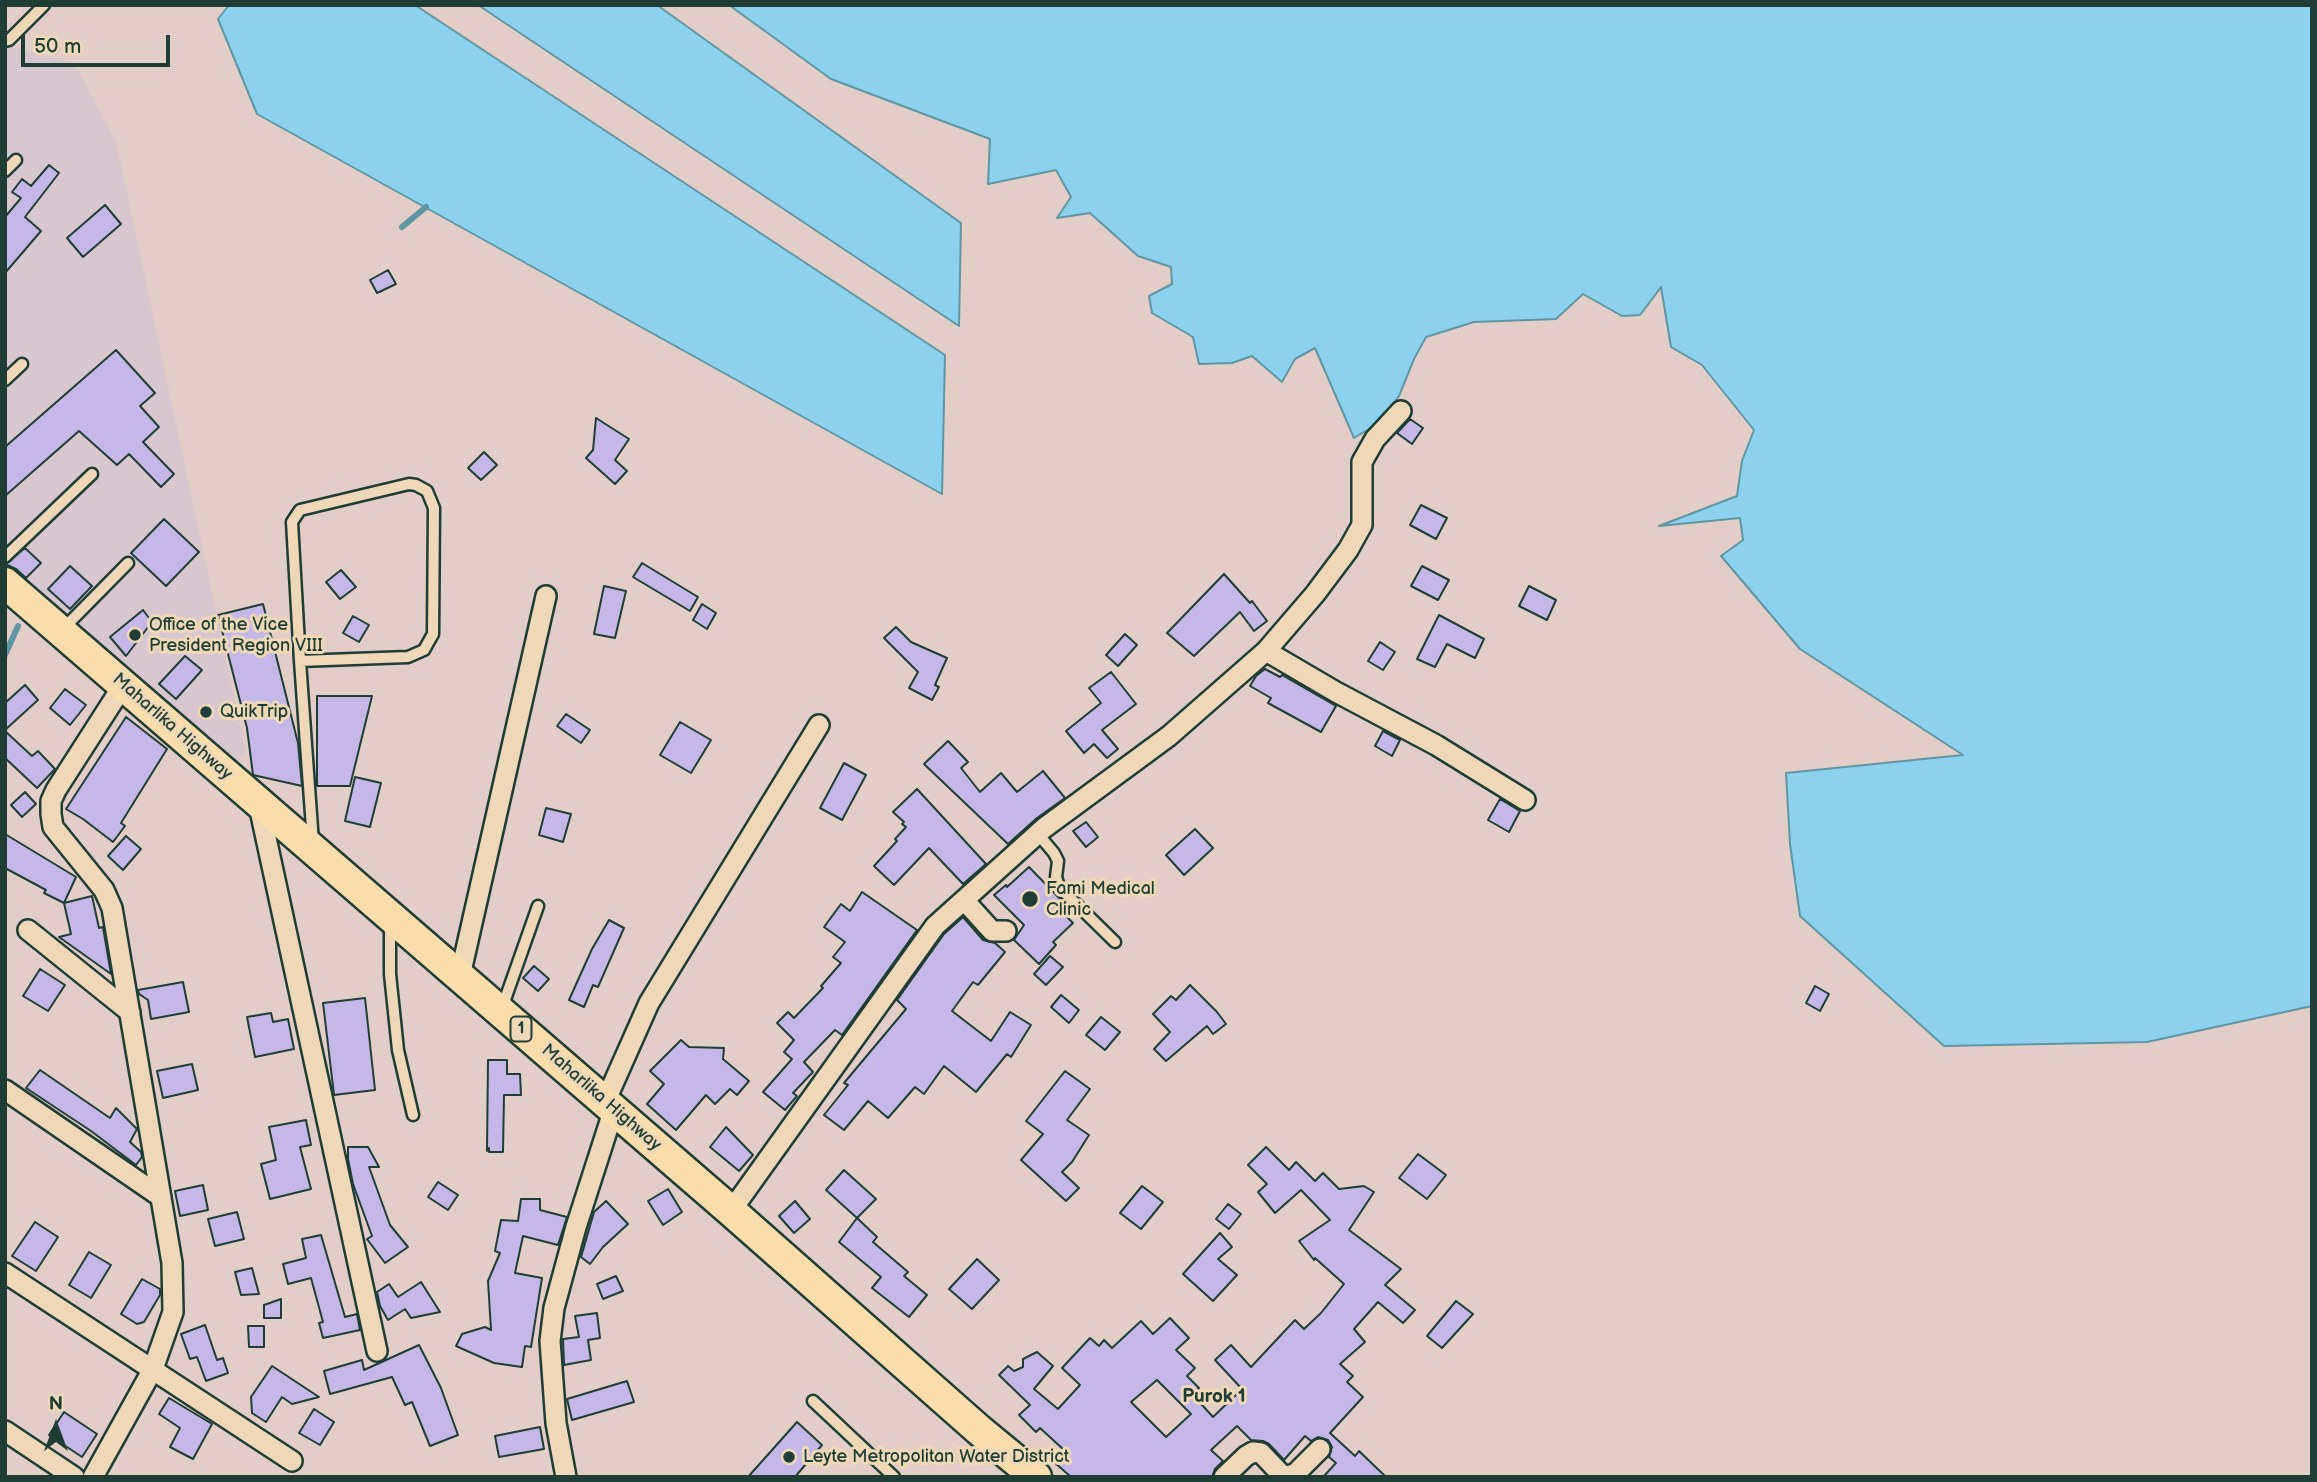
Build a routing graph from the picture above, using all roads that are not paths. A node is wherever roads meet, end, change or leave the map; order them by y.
1 (44, 5) edge
2 (5, 41) edge
3 (16, 160) dead end
4 (5, 172) edge
5 (22, 364) dead end
6 (5, 380) edge
7 (1401, 411) dead end
8 (92, 474) dead end
9 (5, 557) edge
10 (128, 563) dead end
11 (5, 583) edge
12 (546, 596) dead end
13 (61, 631) junction
14 (1266, 651) junction
15 (300, 661) junction
16 (124, 684) junction
17 (819, 724) dead end
18 (1525, 800) dead end
19 (258, 801) junction
20 (1038, 834) junction
21 (314, 850) junction
22 (964, 900) junction
23 (538, 906) dead end
24 (389, 915) junction
25 (28, 930) dead end
26 (1006, 931) dead end
27 (1115, 942) dead end
28 (460, 976) junction
29 (130, 1012) junction
30 (501, 1012) junction
31 (5, 1090) edge
32 (609, 1106) junction
33 (412, 1115) dead end
34 (161, 1197) junction
35 (731, 1211) junction
36 (5, 1273) edge
37 (377, 1351) dead end
38 (153, 1369) junction
39 (813, 1401) dead end
40 (5, 1431) edge
41 (1320, 1449) dead end
42 (292, 1461) dead end
43 (74, 1477) edge
44 (93, 1477) edge
45 (566, 1477) edge
46 (894, 1477) edge
47 (1036, 1477) edge
48 (1224, 1477) edge

1 - 2 lane
3 - 4 lane
5 - 6 lane
7 - 14 street
8 - 9 lane
10 - 13 lane
11 - 13 main road, Maharlika Highway / 1
12 - 28 street
13 - 16 main road, Maharlika Highway / 1
14 - 18 street
14 - 20 street
15 - 15 lane
15 - 21 lane
16 - 19 main road, Maharlika Highway / 1
16 - 29 street
17 - 32 street
19 - 21 main road, Maharlika Highway / 1
19 - 37 street
20 - 22 street
20 - 27 lane
21 - 24 main road, Maharlika Highway / 1
22 - 26 street
22 - 35 street
23 - 30 lane
24 - 28 main road, Maharlika Highway / 1
24 - 33 lane
25 - 29 street
28 - 30 main road, Maharlika Highway / 1
29 - 34 street
30 - 32 main road, Maharlika Highway / 1
31 - 34 street
32 - 35 main road, Maharlika Highway / 1
32 - 45 street
34 - 38 street
35 - 47 main road, Maharlika Highway / 1
36 - 38 street
38 - 42 street
38 - 44 street
39 - 46 lane
40 - 43 street
41 - 48 street

